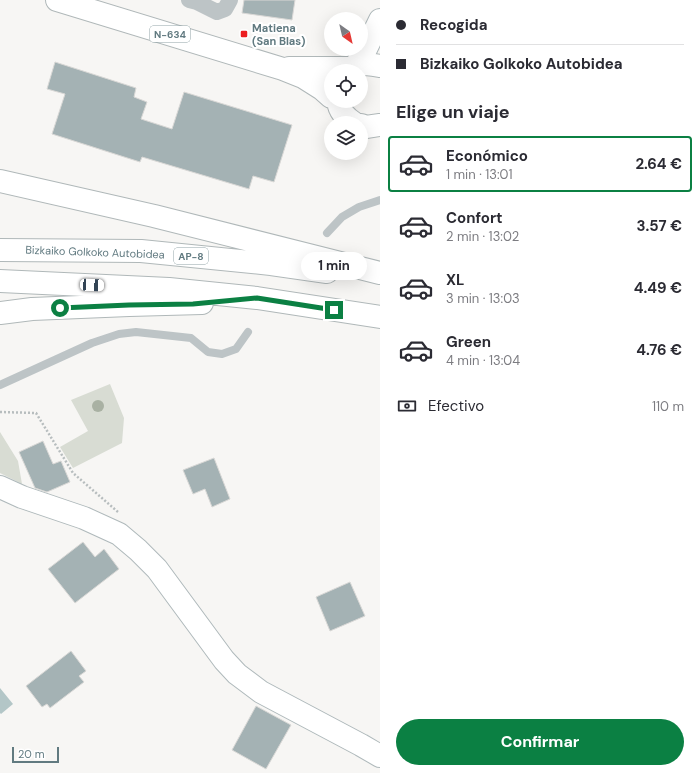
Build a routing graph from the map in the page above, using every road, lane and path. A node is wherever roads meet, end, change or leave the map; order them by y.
1 (57, 0) edge
2 (188, 0) edge
3 (230, 0) edge
4 (380, 20) edge
5 (355, 64) edge
6 (368, 64) edge
7 (380, 66) edge
8 (283, 68) junction
9 (324, 68) edge
10 (324, 91) edge
11 (0, 181) edge
12 (380, 200) edge
13 (327, 233) dead end
14 (0, 250) edge
15 (380, 273) edge
16 (380, 279) edge
17 (0, 281) edge
18 (257, 298) junction
19 (0, 313) edge
20 (380, 316) edge
21 (248, 332) dead end
22 (0, 385) edge
23 (0, 412) edge
24 (0, 487) edge
25 (122, 516) dead end
26 (380, 756) edge

1 - 8 main road, N-634
2 - 3 street
4 - 5 main road
6 - 7 main road, N-634
8 - 9 main road, N-634
8 - 10 main road, N-634
11 - 15 main road
12 - 13 lane
14 - 16 main road, Bizkaiko Golkoko Autobidea / AP-8
17 - 18 main road
18 - 19 main road
18 - 20 main road
21 - 22 lane
23 - 25 path
24 - 26 main road

